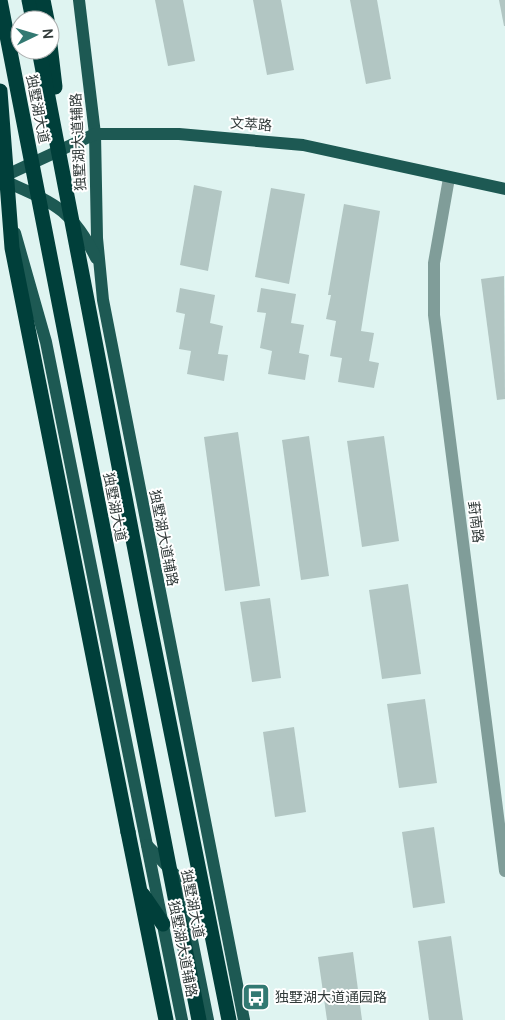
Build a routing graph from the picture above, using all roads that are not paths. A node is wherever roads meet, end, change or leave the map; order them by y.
1 (0, 0) edge
2 (71, 0) edge
3 (79, 0) edge
4 (87, 58) junction
5 (41, 60) edge
6 (52, 60) edge
7 (0, 88) edge
8 (95, 134) junction
9 (449, 178) junction
10 (0, 180) edge
11 (505, 189) edge
12 (68, 208) junction
13 (99, 265) junction
14 (147, 845) junction
15 (505, 870) edge
16 (140, 890) junction
17 (163, 924) junction
18 (166, 1020) edge
19 (182, 1020) edge
20 (199, 1020) edge
21 (208, 1020) edge
22 (229, 1020) edge
23 (244, 1020) edge

1 - 20 highway, 独墅湖大道, bridge
2 - 4 main road, 独墅湖大道辅路
3 - 4 main road, 独墅湖大道辅路
4 - 8 main road, 独墅湖大道辅路
5 - 12 highway, 独墅湖大道, bridge
6 - 12 highway, bridge
7 - 16 highway, bridge
8 - 9 main road, 文萃路
8 - 10 main road, 文萃路
8 - 13 main road, 独墅湖大道辅路
9 - 11 main road, 文萃路
9 - 15 street, 葑南路
10 - 13 main road
10 - 14 main road, 独墅湖大道辅路
12 - 22 highway, 独墅湖大道, bridge
13 - 23 main road, 独墅湖大道辅路
14 - 17 main road, 独墅湖大道辅路
14 - 21 main road
16 - 17 highway
16 - 18 highway
17 - 19 main road, 独墅湖大道辅路

